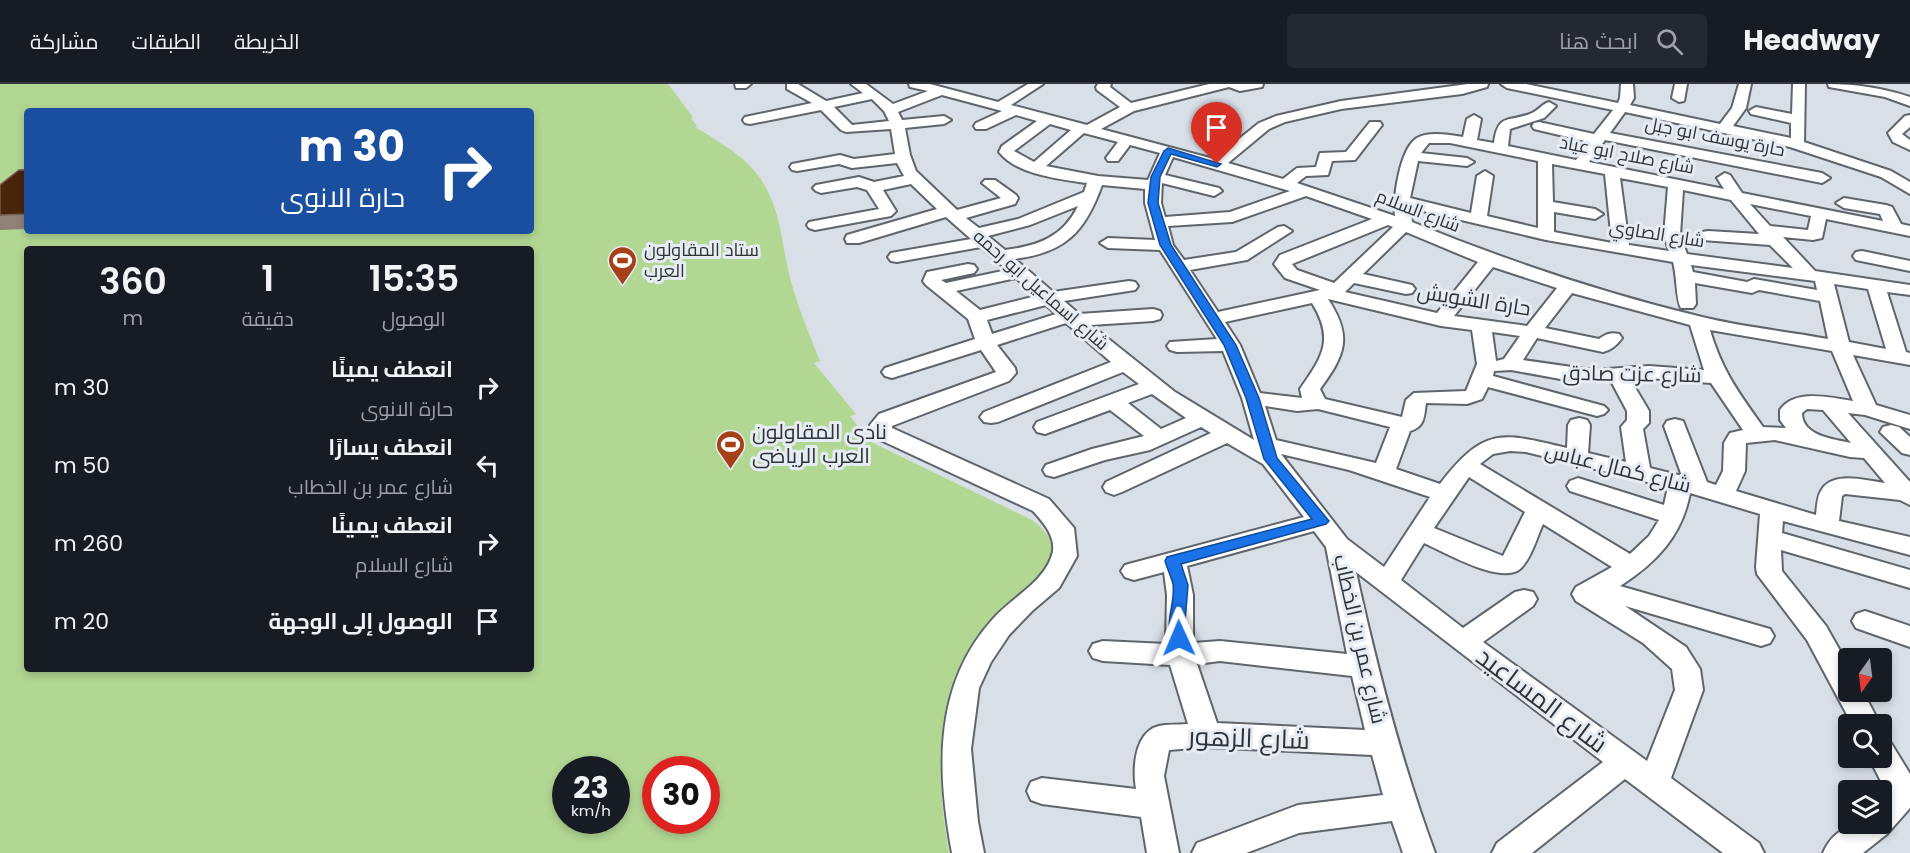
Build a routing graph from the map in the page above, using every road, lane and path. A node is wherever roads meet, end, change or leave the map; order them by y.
1 (857, 84) edge
2 (915, 84) edge
3 (1037, 84) edge
4 (1225, 84) edge
5 (1233, 84) edge
6 (1257, 84) edge
7 (1391, 84) edge
8 (1482, 84) edge
9 (1507, 84) edge
10 (1627, 84) edge
11 (1681, 84) edge
12 (1745, 84) edge
13 (1799, 84) edge
14 (1834, 84) edge
15 (795, 85) edge
16 (1204, 86) edge
17 (1110, 88) edge
18 (776, 91) dead end
19 (941, 91) junction
20 (809, 94) junction
21 (874, 95) junction
22 (1413, 96) junction
23 (1679, 98) dead end
24 (1910, 102) edge
25 (762, 105) dead end
26 (824, 105) junction
27 (1549, 106) dead end
28 (1008, 108) junction
29 (1129, 108) junction
30 (1622, 108) junction
31 (1756, 111) dead end
32 (894, 118) junction
33 (1048, 119) junction
34 (1474, 119) dead end
35 (1910, 119) edge
36 (750, 120) dead end
37 (944, 120) dead end
38 (1799, 120) junction
39 (1375, 125) dead end
40 (981, 126) dead end
41 (1539, 126) dead end
42 (1085, 129) junction
43 (1723, 130) junction
44 (1599, 137) junction
45 (864, 139) junction
46 (1127, 140) junction
47 (1469, 143) junction
48 (1793, 143) junction
49 (1910, 146) edge
50 (1500, 150) junction
51 (1168, 151) junction
52 (902, 152) junction
53 (1412, 156) junction
54 (1113, 158) dead end
55 (1545, 159) junction
56 (1467, 162) dead end
57 (846, 164) junction
58 (1217, 164) junction
59 (1036, 166) junction
60 (1579, 166) junction
61 (796, 167) dead end
62 (1612, 172) junction
63 (1485, 176) dead end
64 (1725, 178) dead end
65 (1822, 178) dead end
66 (914, 179) junction
67 (1902, 179) edge
68 (1154, 181) junction
69 (990, 183) dead end
70 (866, 185) junction
71 (1287, 185) junction
72 (1676, 185) junction
73 (1093, 188) junction
74 (821, 189) dead end
75 (1910, 189) edge
76 (1306, 190) junction
77 (1214, 191) dead end
78 (1735, 196) junction
79 (1402, 201) junction
80 (1546, 206) junction
81 (1247, 212) junction
82 (1811, 212) junction
83 (952, 214) junction
84 (1595, 214) dead end
85 (1478, 219) junction
86 (1024, 222) junction
87 (1158, 222) junction
88 (1396, 222) junction
89 (815, 225) dead end
90 (1903, 229) edge
91 (1763, 230) junction
92 (1284, 231) junction
93 (1546, 235) junction
94 (1708, 236) dead end
95 (981, 237) junction
96 (1065, 237) junction
97 (853, 239) dead end
98 (1570, 239) junction
99 (1777, 240) junction
100 (1108, 243) dead end
101 (1166, 245) junction
102 (1316, 247) junction
103 (1256, 248) junction
104 (1622, 249) junction
105 (1002, 256) junction
106 (1862, 256) dead end
107 (897, 257) dead end
108 (1568, 258) dead end
109 (1286, 259) junction
110 (1489, 260) junction
111 (1181, 266) junction
112 (1910, 266) edge
113 (1684, 268) junction
114 (968, 269) dead end
115 (1020, 272) junction
116 (1816, 275) junction
117 (1351, 277) junction
118 (1876, 284) junction
119 (1129, 286) dead end
120 (1568, 286) junction
121 (1406, 289) dead end
122 (942, 290) junction
123 (1910, 290) edge
124 (1328, 294) junction
125 (1828, 297) junction
126 (1050, 298) junction
127 (1687, 304) dead end
128 (1153, 315) dead end
129 (977, 317) junction
130 (1073, 318) junction
131 (1214, 319) junction
132 (1441, 320) junction
133 (1698, 322) junction
134 (1481, 325) junction
135 (1532, 332) junction
136 (1612, 338) dead end
137 (986, 342) junction
138 (1230, 345) junction
139 (1177, 346) dead end
140 (1840, 347) junction
141 (1904, 358) edge
142 (1127, 363) junction
143 (1511, 364) junction
144 (1485, 371) junction
145 (892, 372) dead end
146 (1617, 374) junction
147 (1717, 377) junction
148 (1154, 386) junction
149 (1252, 398) junction
150 (1113, 402) junction
151 (1318, 403) junction
152 (1829, 404) junction
153 (1597, 410) dead end
154 (1867, 410) junction
155 (991, 417) dead end
156 (1202, 419) junction
157 (1910, 422) edge
158 (1402, 424) junction
159 (1580, 424) dead end
160 (1675, 426) dead end
161 (1045, 428) dead end
162 (1891, 432) dead end
163 (1228, 434) junction
164 (1757, 434) junction
165 (1160, 438) junction
166 (1805, 438) junction
167 (1910, 448) edge
168 (1269, 452) junction
169 (1870, 452) junction
170 (1577, 457) junction
171 (1467, 466) junction
172 (1054, 470) dead end
173 (1384, 471) junction
174 (1639, 472) junction
175 (1689, 485) junction
176 (1578, 486) dead end
177 (1114, 487) dead end
178 (1444, 494) junction
179 (1723, 495) junction
180 (1908, 495) edge
181 (1538, 510) junction
182 (1772, 510) junction
183 (1673, 516) junction
184 (1321, 521) junction
185 (1826, 526) junction
186 (1421, 532) junction
187 (1771, 538) junction
188 (1338, 545) junction
189 (1910, 546) edge
190 (1173, 561) junction
191 (1632, 567) junction
192 (1134, 571) dead end
193 (1910, 579) edge
194 (1387, 582) junction
195 (1590, 591) junction
196 (1524, 599) dead end
197 (1865, 621) dead end
198 (1761, 636) dead end
199 (1910, 638) edge
200 (1464, 642) junction
201 (1103, 651) dead end
202 (1181, 655) junction
203 (1363, 666) junction
204 (1861, 714) edge
205 (1206, 735) junction
206 (1383, 742) junction
207 (1625, 762) junction
208 (1892, 768) edge
209 (1654, 782) junction
210 (1907, 790) edge
211 (1042, 791) dead end
212 (1155, 806) junction
213 (1402, 806) junction
214 (1892, 806) edge
215 (1863, 834) edge
216 (968, 853) edge
217 (1163, 853) edge
218 (1208, 853) edge
219 (1419, 853) edge
220 (1508, 853) edge
221 (1748, 853) edge
222 (1839, 853) edge

1 - 21 street
2 - 19 street, شارع السلام
3 - 28 street
4 - 16 street
5 - 6 street
7 - 22 street
8 - 22 street
9 - 30 street
10 - 30 street
11 - 23 street
12 - 43 street
13 - 38 street
14 - 24 street
15 - 18 street
15 - 20 street
16 - 29 street
17 - 29 street
19 - 28 street, شارع السلام
19 - 32 street
20 - 25 street
20 - 26 street
21 - 26 street
21 - 32 street
22 - 58 street
26 - 36 street
26 - 45 street
27 - 50 street
28 - 33 street, شارع السلام
28 - 40 street
29 - 42 street
30 - 43 street
30 - 44 street
31 - 38 street
32 - 37 street
32 - 45 street
32 - 52 street, شارع اسماعيل ابو رحمه
33 - 42 street, شارع السلام
33 - 59 street
34 - 47 street
35 - 49 street
38 - 48 street
39 - 71 street
41 - 44 street, حارة يوسف ابو جبل
42 - 46 street, شارع السلام
42 - 59 street
43 - 48 street
44 - 60 street
44 - 65 street, حارة يوسف ابو جبل
45 - 52 street
46 - 51 street, شارع السلام
46 - 54 street
47 - 50 street, شارع صلاح ابو عياد
47 - 53 street, شارع صلاح ابو عياد
48 - 67 street
50 - 55 street, شارع صلاح ابو عياد
51 - 58 street, شارع السلام
51 - 68 street
52 - 57 street
52 - 66 street, شارع اسماعيل ابو رحمه
53 - 56 street
53 - 79 street
55 - 60 street, شارع صلاح ابو عياد
55 - 80 street
57 - 61 street
57 - 70 street
58 - 71 street, شارع السلام
59 - 73 street
60 - 62 street, شارع صلاح ابو عياد
62 - 72 street, شارع صلاح ابو عياد
62 - 104 street
63 - 85 street
64 - 78 street
66 - 70 street
66 - 83 street, شارع اسماعيل ابو رحمه
67 - 75 street
68 - 73 street
68 - 77 street
68 - 87 street, شارع عمر بن الخطاب
69 - 83 street
70 - 74 street
70 - 89 street
71 - 76 street, شارع السلام
72 - 78 street, شارع صلاح ابو عياد
72 - 113 street
73 - 86 street
73 - 96 street
76 - 81 street
76 - 88 street, شارع السلام
78 - 82 street, شارع صلاح ابو عياد
78 - 91 street
79 - 85 street, شارع الصاوي
79 - 88 street
80 - 84 street
80 - 93 street
81 - 87 street
81 - 92 street
82 - 90 street
82 - 91 street
83 - 95 street, شارع اسماعيل ابو رحمه
83 - 97 street
85 - 93 street, شارع الصاوي
86 - 95 street
86 - 96 street
87 - 101 street, شارع عمر بن الخطاب
88 - 102 street
88 - 110 street, شارع السلام
88 - 117 street
91 - 99 street
92 - 102 street
92 - 103 street
93 - 98 street, شارع الصاوي
94 - 99 street
95 - 105 street, شارع اسماعيل ابو رحمه
95 - 107 street
96 - 105 street
98 - 104 street, شارع الصاوي
98 - 108 street
99 - 116 street
100 - 101 street
101 - 111 street, شارع عمر بن الخطاب
102 - 109 street
103 - 109 street
103 - 111 street
104 - 113 street, شارع الصاوي
105 - 115 street, شارع اسماعيل ابو رحمه
106 - 112 street
109 - 124 street, حارة الشويش
110 - 120 street, شارع السلام
110 - 132 street
111 - 131 street, شارع عمر بن الخطاب
113 - 116 street, شارع الصاوي
113 - 125 street
113 - 127 street
114 - 122 street
115 - 122 street
115 - 126 street, شارع اسماعيل ابو رحمه
116 - 118 street, شارع الصاوي
116 - 125 street
117 - 121 street
117 - 124 street
118 - 123 street, شارع الصاوي
118 - 141 street
119 - 126 street
120 - 133 street, شارع السلام
120 - 135 street
122 - 129 street
124 - 131 street
124 - 132 street, حارة الشويش
124 - 151 street
125 - 140 street
126 - 129 street
126 - 130 street, شارع اسماعيل ابو رحمه
128 - 130 street
129 - 137 street
130 - 137 street
130 - 142 street, شارع اسماعيل ابو رحمه
131 - 138 street, شارع عمر بن الخطاب
132 - 134 street, حارة الشويش
133 - 140 street, شارع السلام
133 - 147 street
134 - 135 street, حارة الشويش
134 - 144 street
135 - 136 street, حارة الشويش
135 - 143 street
137 - 145 street
137 - 216 street
138 - 139 street
138 - 149 street, شارع عمر بن الخطاب
140 - 141 street, شارع السلام
140 - 154 street
142 - 148 street, شارع اسماعيل ابو رحمه
142 - 155 street
143 - 144 street, شارع عزت صادق
143 - 146 street, شارع عزت صادق
144 - 153 street
144 - 158 street
146 - 147 street, شارع عزت صادق
146 - 174 street
147 - 164 street
148 - 150 street
148 - 156 street, شارع اسماعيل ابو رحمه
149 - 151 street
149 - 168 street, شارع عمر بن الخطاب
150 - 161 street
150 - 165 street
151 - 158 street
152 - 154 street
152 - 166 street
152 - 169 street
154 - 157 street
156 - 163 street, شارع اسماعيل ابو رحمه
156 - 165 street
158 - 173 street
159 - 170 street
160 - 175 street
162 - 167 street
163 - 168 street, شارع اسماعيل ابو رحمه
163 - 177 street
164 - 166 street
164 - 179 street
165 - 172 street
166 - 169 street
168 - 173 street
168 - 184 street, شارع عمر بن الخطاب
169 - 180 street
170 - 171 street, شارع كمال عباس
170 - 174 street, شارع كمال عباس
171 - 178 street, شارع كمال عباس
171 - 181 street
173 - 178 street
174 - 175 street, شارع كمال عباس
175 - 179 street, شارع كمال عباس
175 - 183 street
176 - 183 street
178 - 186 street, شارع كمال عباس
179 - 182 street, شارع كمال عباس
180 - 185 street
181 - 186 street
181 - 191 street
182 - 185 street, شارع كمال عباس
182 - 187 street
183 - 191 street
184 - 188 street, شارع عمر بن الخطاب
184 - 190 street
185 - 189 street, شارع كمال عباس
186 - 194 street, شارع كمال عباس
187 - 193 street
187 - 204 street
188 - 194 street, شارع المساعيد
188 - 203 street, شارع عمر بن الخطاب
190 - 192 street
190 - 202 street
191 - 195 street
194 - 200 street, شارع المساعيد
195 - 198 street
195 - 209 street
196 - 200 street
197 - 199 street
200 - 207 street, شارع المساعيد
201 - 202 street
202 - 203 street
202 - 205 street
203 - 206 street, شارع عمر بن الخطاب
205 - 206 street, شارع الزهور
205 - 212 street, شارع الزهور
206 - 213 street, شارع عمر بن الخطاب
207 - 209 street, شارع المساعيد
207 - 220 street
208 - 210 street
209 - 221 street, شارع المساعيد
210 - 214 street
211 - 212 street
212 - 217 street, شارع الزهور
213 - 218 street
213 - 219 street, شارع عمر بن الخطاب
215 - 222 street

